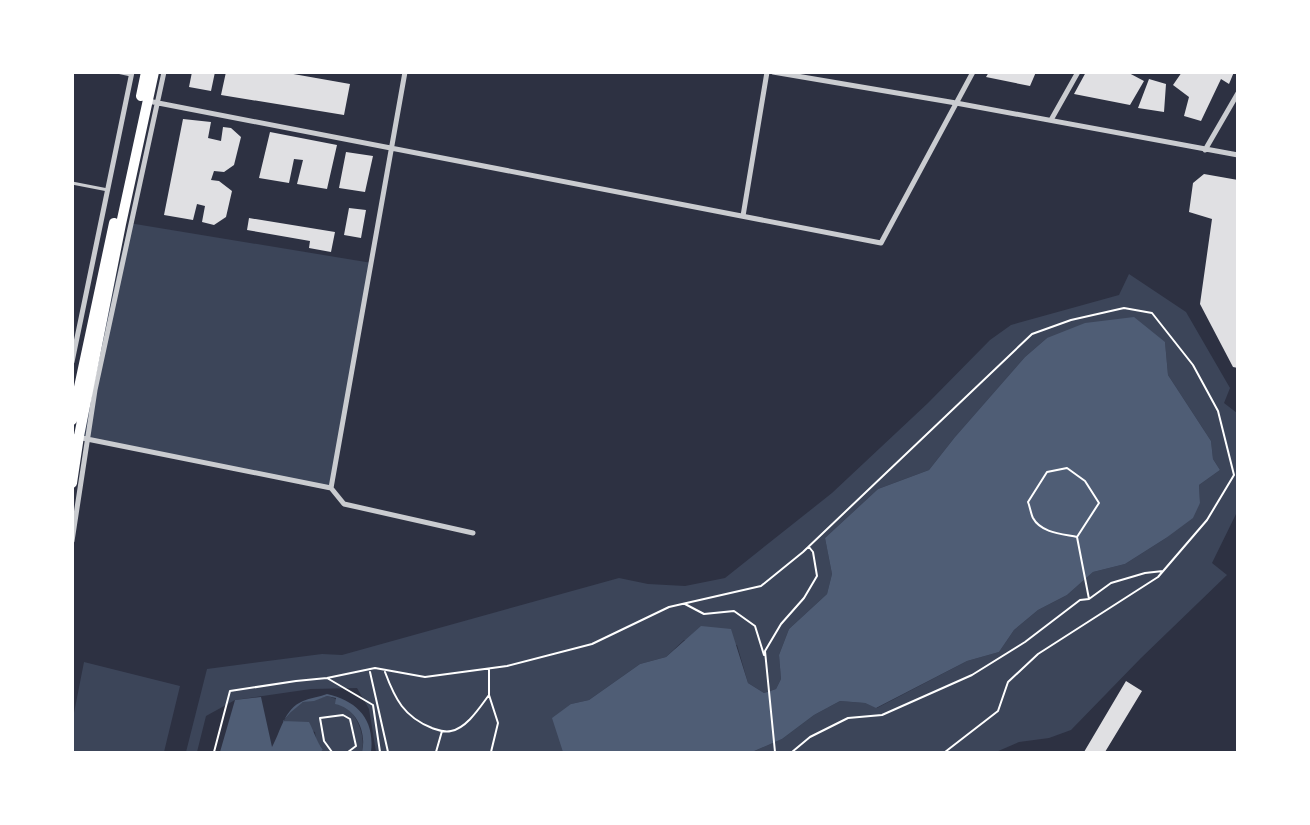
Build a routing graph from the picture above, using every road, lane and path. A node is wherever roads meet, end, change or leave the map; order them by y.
1 (117, 72) edge
2 (146, 72) edge
3 (154, 72) edge
4 (164, 72) edge
5 (406, 72) edge
6 (767, 72) edge
7 (773, 72) edge
8 (973, 72) edge
9 (1078, 72) edge
10 (132, 74) edge
11 (1238, 93) edge
12 (147, 100) junction
13 (956, 103) junction
14 (1051, 120) junction
15 (392, 147) junction
16 (1205, 150) junction
17 (1238, 155) edge
18 (72, 183) edge
19 (108, 190) junction
20 (743, 216) junction
21 (72, 362) edge
22 (72, 420) edge
23 (76, 436) edge
24 (72, 483) edge
25 (331, 488) junction
26 (473, 533) dead end
27 (1077, 537) junction
28 (72, 541) edge
29 (809, 547) junction
30 (1163, 571) junction
31 (1089, 599) junction
32 (685, 604) junction
33 (765, 658) junction
34 (489, 669) junction
35 (384, 670) junction
36 (370, 672) dead end
37 (327, 678) junction
38 (490, 695) junction
39 (442, 731) junction
40 (214, 752) edge
41 (332, 752) edge
42 (348, 752) edge
43 (380, 752) edge
44 (388, 752) edge
45 (436, 752) edge
46 (491, 752) edge
47 (775, 752) edge
48 (792, 752) edge
49 (945, 752) edge

1 - 10 lane
2 - 22 main road
3 - 12 main road
4 - 28 street
5 - 15 street
6 - 20 street
7 - 13 street
8 - 13 street
9 - 14 street
10 - 19 street
11 - 16 street
12 - 15 street
12 - 23 main road
13 - 14 street
13 - 20 street
14 - 16 street
15 - 20 street
15 - 25 street
16 - 17 street
18 - 19 lane
19 - 21 street
23 - 24 main road
23 - 25 street
25 - 26 street
27 - 27 path
27 - 31 path
29 - 30 path
29 - 32 path
29 - 33 path
30 - 31 path
30 - 49 path
31 - 48 path
32 - 33 path
32 - 34 path
33 - 47 path
34 - 35 path
34 - 38 path
35 - 37 path
35 - 39 path
36 - 44 path
37 - 40 path
37 - 43 path
38 - 39 path
38 - 46 path
39 - 45 path
41 - 42 path

